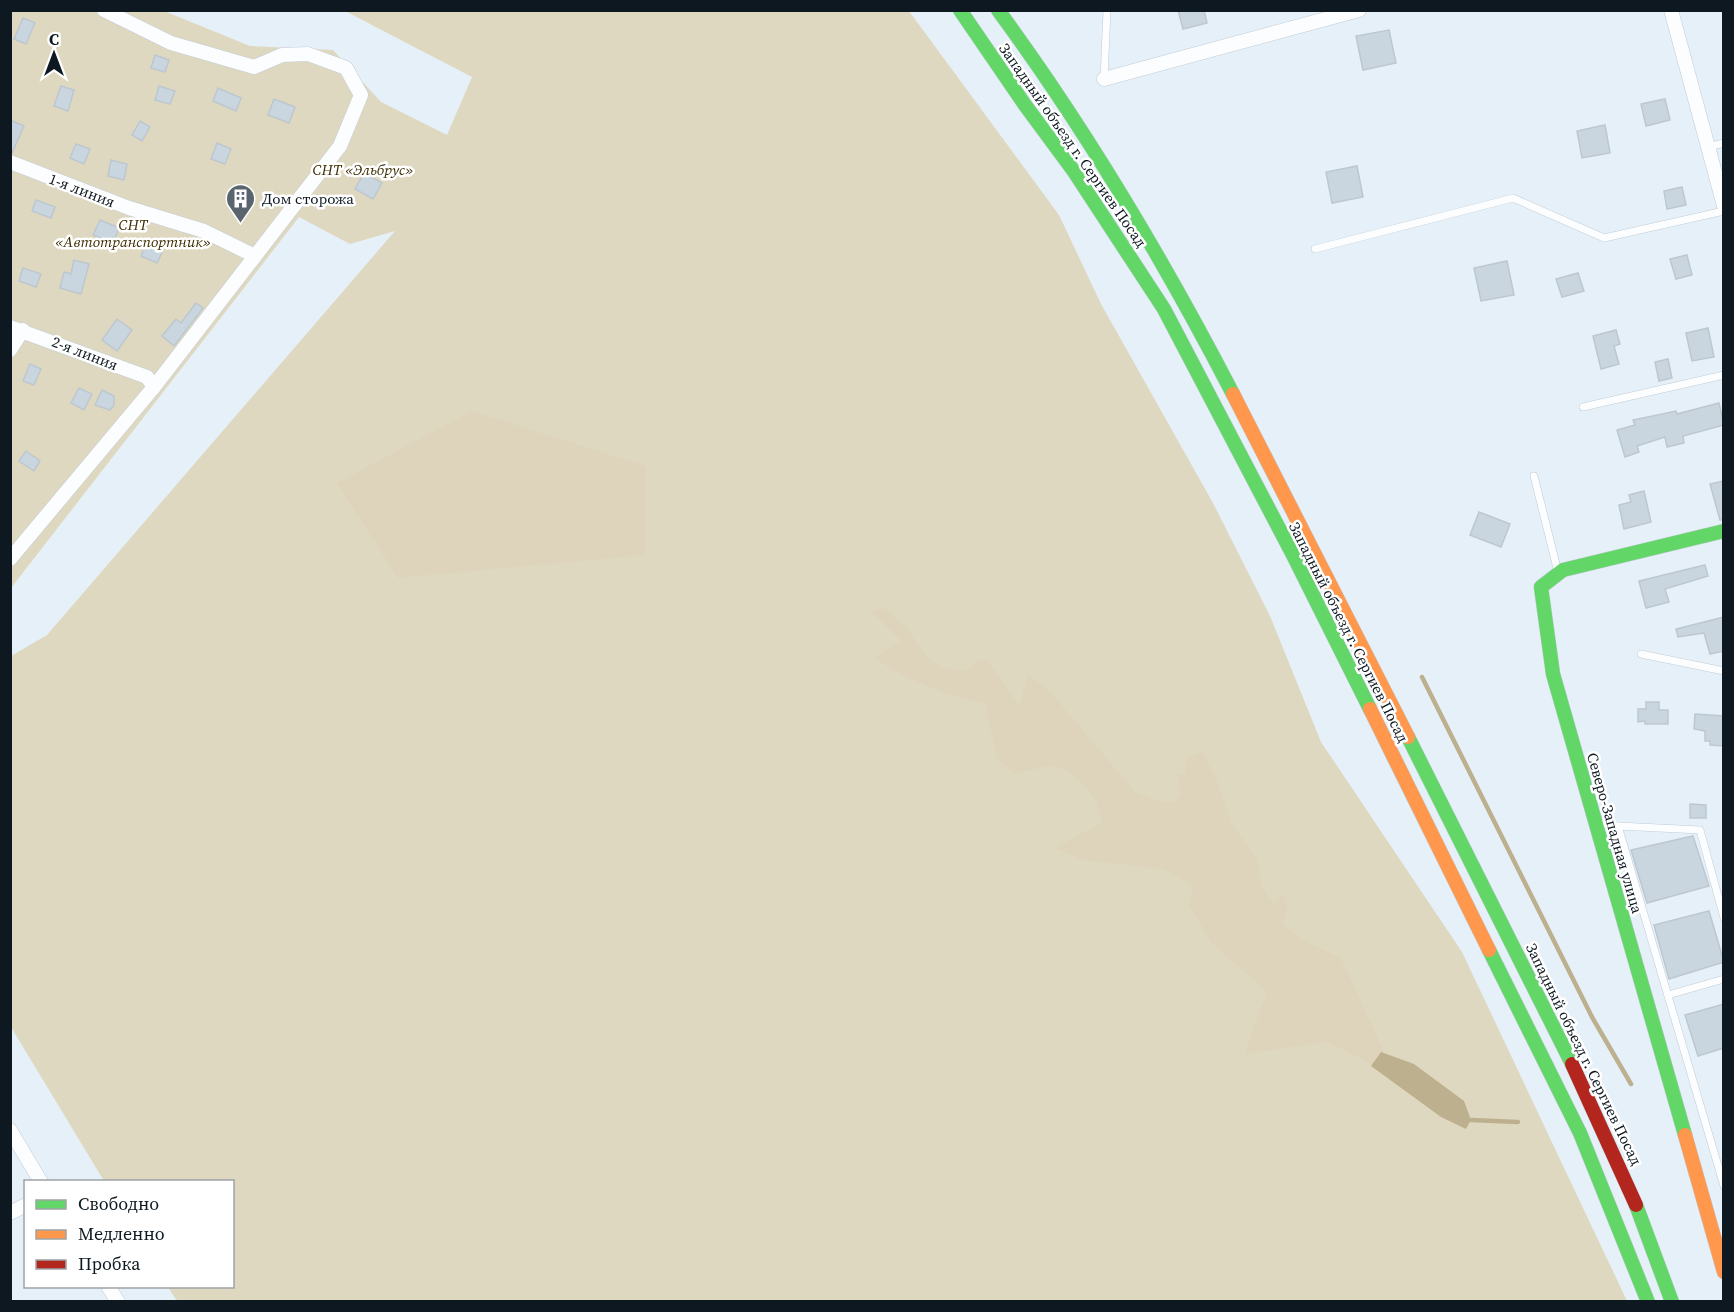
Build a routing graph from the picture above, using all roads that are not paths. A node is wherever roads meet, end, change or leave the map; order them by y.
1 (104, 10) edge
2 (960, 10) edge
3 (998, 10) edge
4 (1107, 10) edge
5 (1359, 10) edge
6 (1671, 10) edge
7 (1104, 79) joint
8 (1724, 143) edge
9 (1708, 147) junction
10 (10, 162) edge
11 (1724, 206) edge
12 (1724, 211) edge
13 (1315, 249) dead end
14 (255, 256) junction
15 (17, 328) edge
16 (10, 350) edge
17 (1724, 375) edge
18 (154, 387) junction
19 (1583, 407) dead end
20 (1534, 476) dead end
21 (1724, 531) edge
22 (10, 559) edge
23 (1558, 574) junction
24 (1641, 654) dead end
25 (1724, 671) edge
26 (1595, 822) junction
27 (1618, 826) junction
28 (1724, 918) edge
29 (1724, 979) edge
30 (1668, 995) junction
31 (10, 1130) edge
32 (1722, 1174) edge
33 (40, 1180) edge
34 (1724, 1186) edge
35 (24, 1206) edge
36 (10, 1213) edge
37 (1724, 1272) edge
38 (109, 1288) edge
39 (118, 1302) edge
40 (1648, 1302) edge
41 (1672, 1302) edge

1 - 14 street
2 - 40 main road, Западный объезд г. Сергиев Посад
3 - 41 main road, Западный объезд г. Сергиев Посад
4 - 7 lane
5 - 7 street
6 - 9 street
8 - 9 lane
9 - 11 street
10 - 14 street, 1-я линия
12 - 13 lane
14 - 18 street
15 - 16 street
15 - 18 street, 2-я линия
17 - 19 lane
18 - 22 street
20 - 23 lane
21 - 23 main road
23 - 26 main road, Северо-Западная улица
24 - 25 lane
26 - 27 lane
26 - 37 main road, Северо-Западная улица
27 - 28 lane
27 - 30 lane
29 - 30 lane
30 - 32 lane
31 - 33 street
32 - 34 lane
35 - 36 street
38 - 39 street

